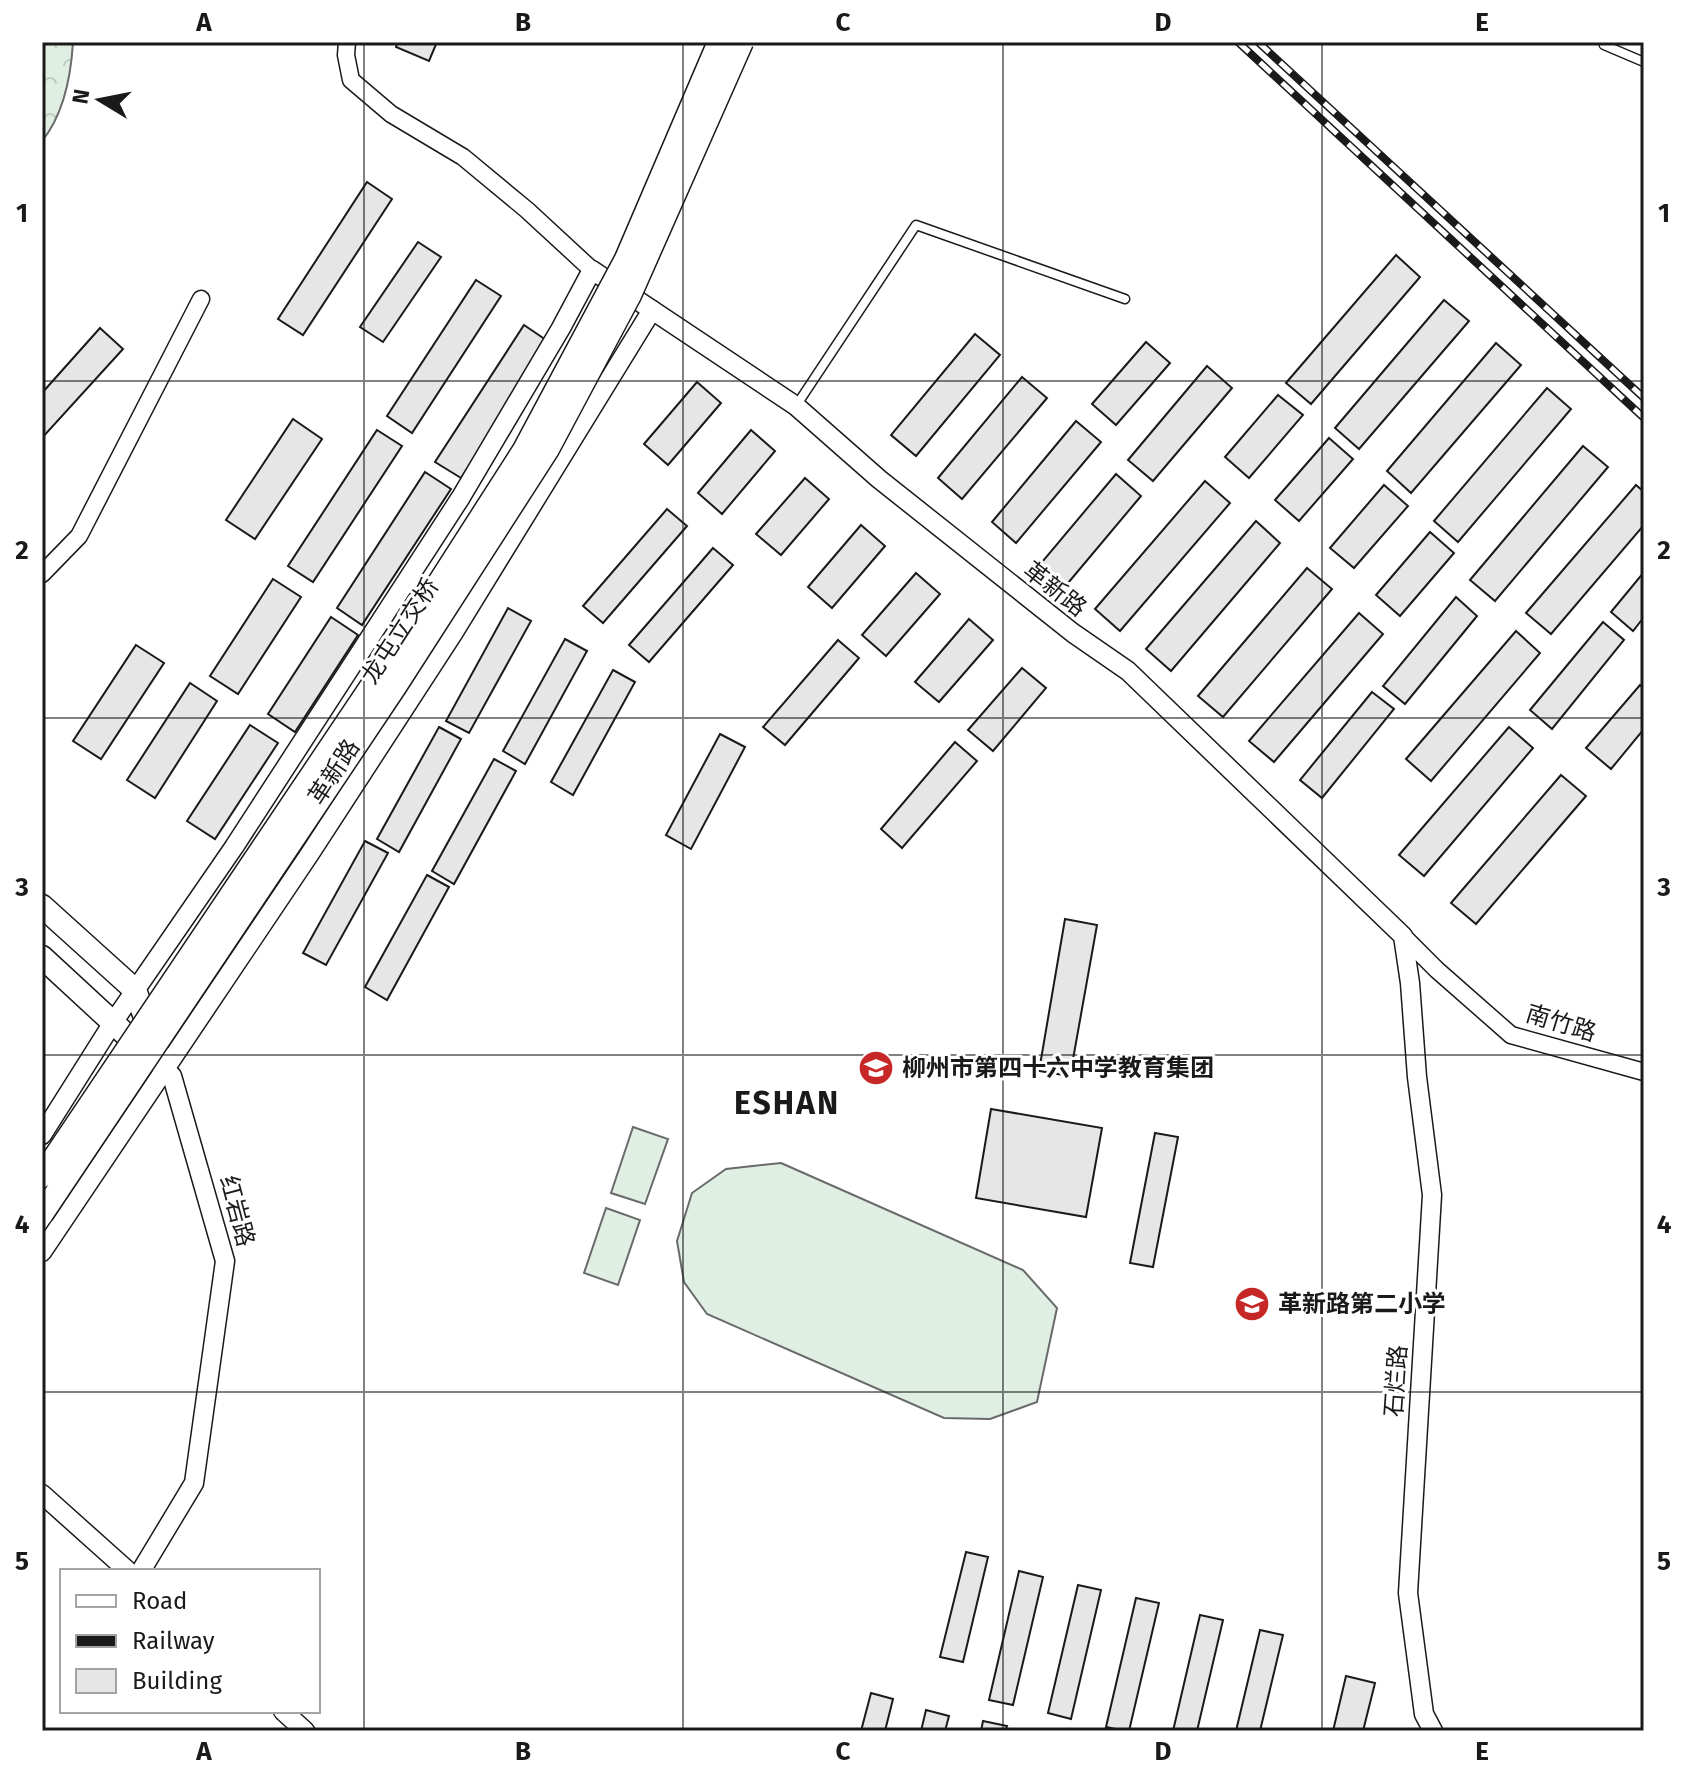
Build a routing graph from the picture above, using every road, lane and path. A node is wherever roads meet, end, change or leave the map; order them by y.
1 (347, 42) edge
2 (719, 42) edge
3 (742, 42) edge
4 (1604, 45) dead end
5 (1644, 62) edge
6 (592, 270) junction
7 (201, 299) dead end
8 (1125, 299) dead end
9 (652, 310) junction
10 (796, 406) junction
11 (42, 574) edge
12 (42, 906) edge
13 (1403, 936) junction
14 (42, 957) edge
15 (135, 990) junction
16 (112, 1024) junction
17 (164, 1069) junction
18 (1644, 1072) edge
19 (42, 1135) edge
20 (42, 1176) edge
21 (42, 1214) edge
22 (42, 1252) edge
23 (42, 1494) edge
24 (126, 1569) edge
25 (142, 1569) edge
26 (285, 1713) edge
27 (305, 1731) edge
28 (1433, 1731) edge

1 - 6 street
2 - 20 main road, 龙屯立交桥, bridge
3 - 21 main road, 龙屯立交桥, bridge
4 - 5 lane
6 - 9 street, 革新路
6 - 15 street, 革新路
7 - 11 street
8 - 10 lane
9 - 10 street, 革新路
9 - 17 street, 革新路
10 - 13 street, 革新路
12 - 15 main road
13 - 18 street, 南竹路
13 - 28 street, 石烂路
14 - 16 main road, 红岩路
15 - 16 street, 革新路
15 - 17 main road
16 - 17 main road, 红岩路
16 - 19 street, 革新路
17 - 22 street, 革新路
17 - 25 street, 红岩路
23 - 24 street
26 - 27 street

